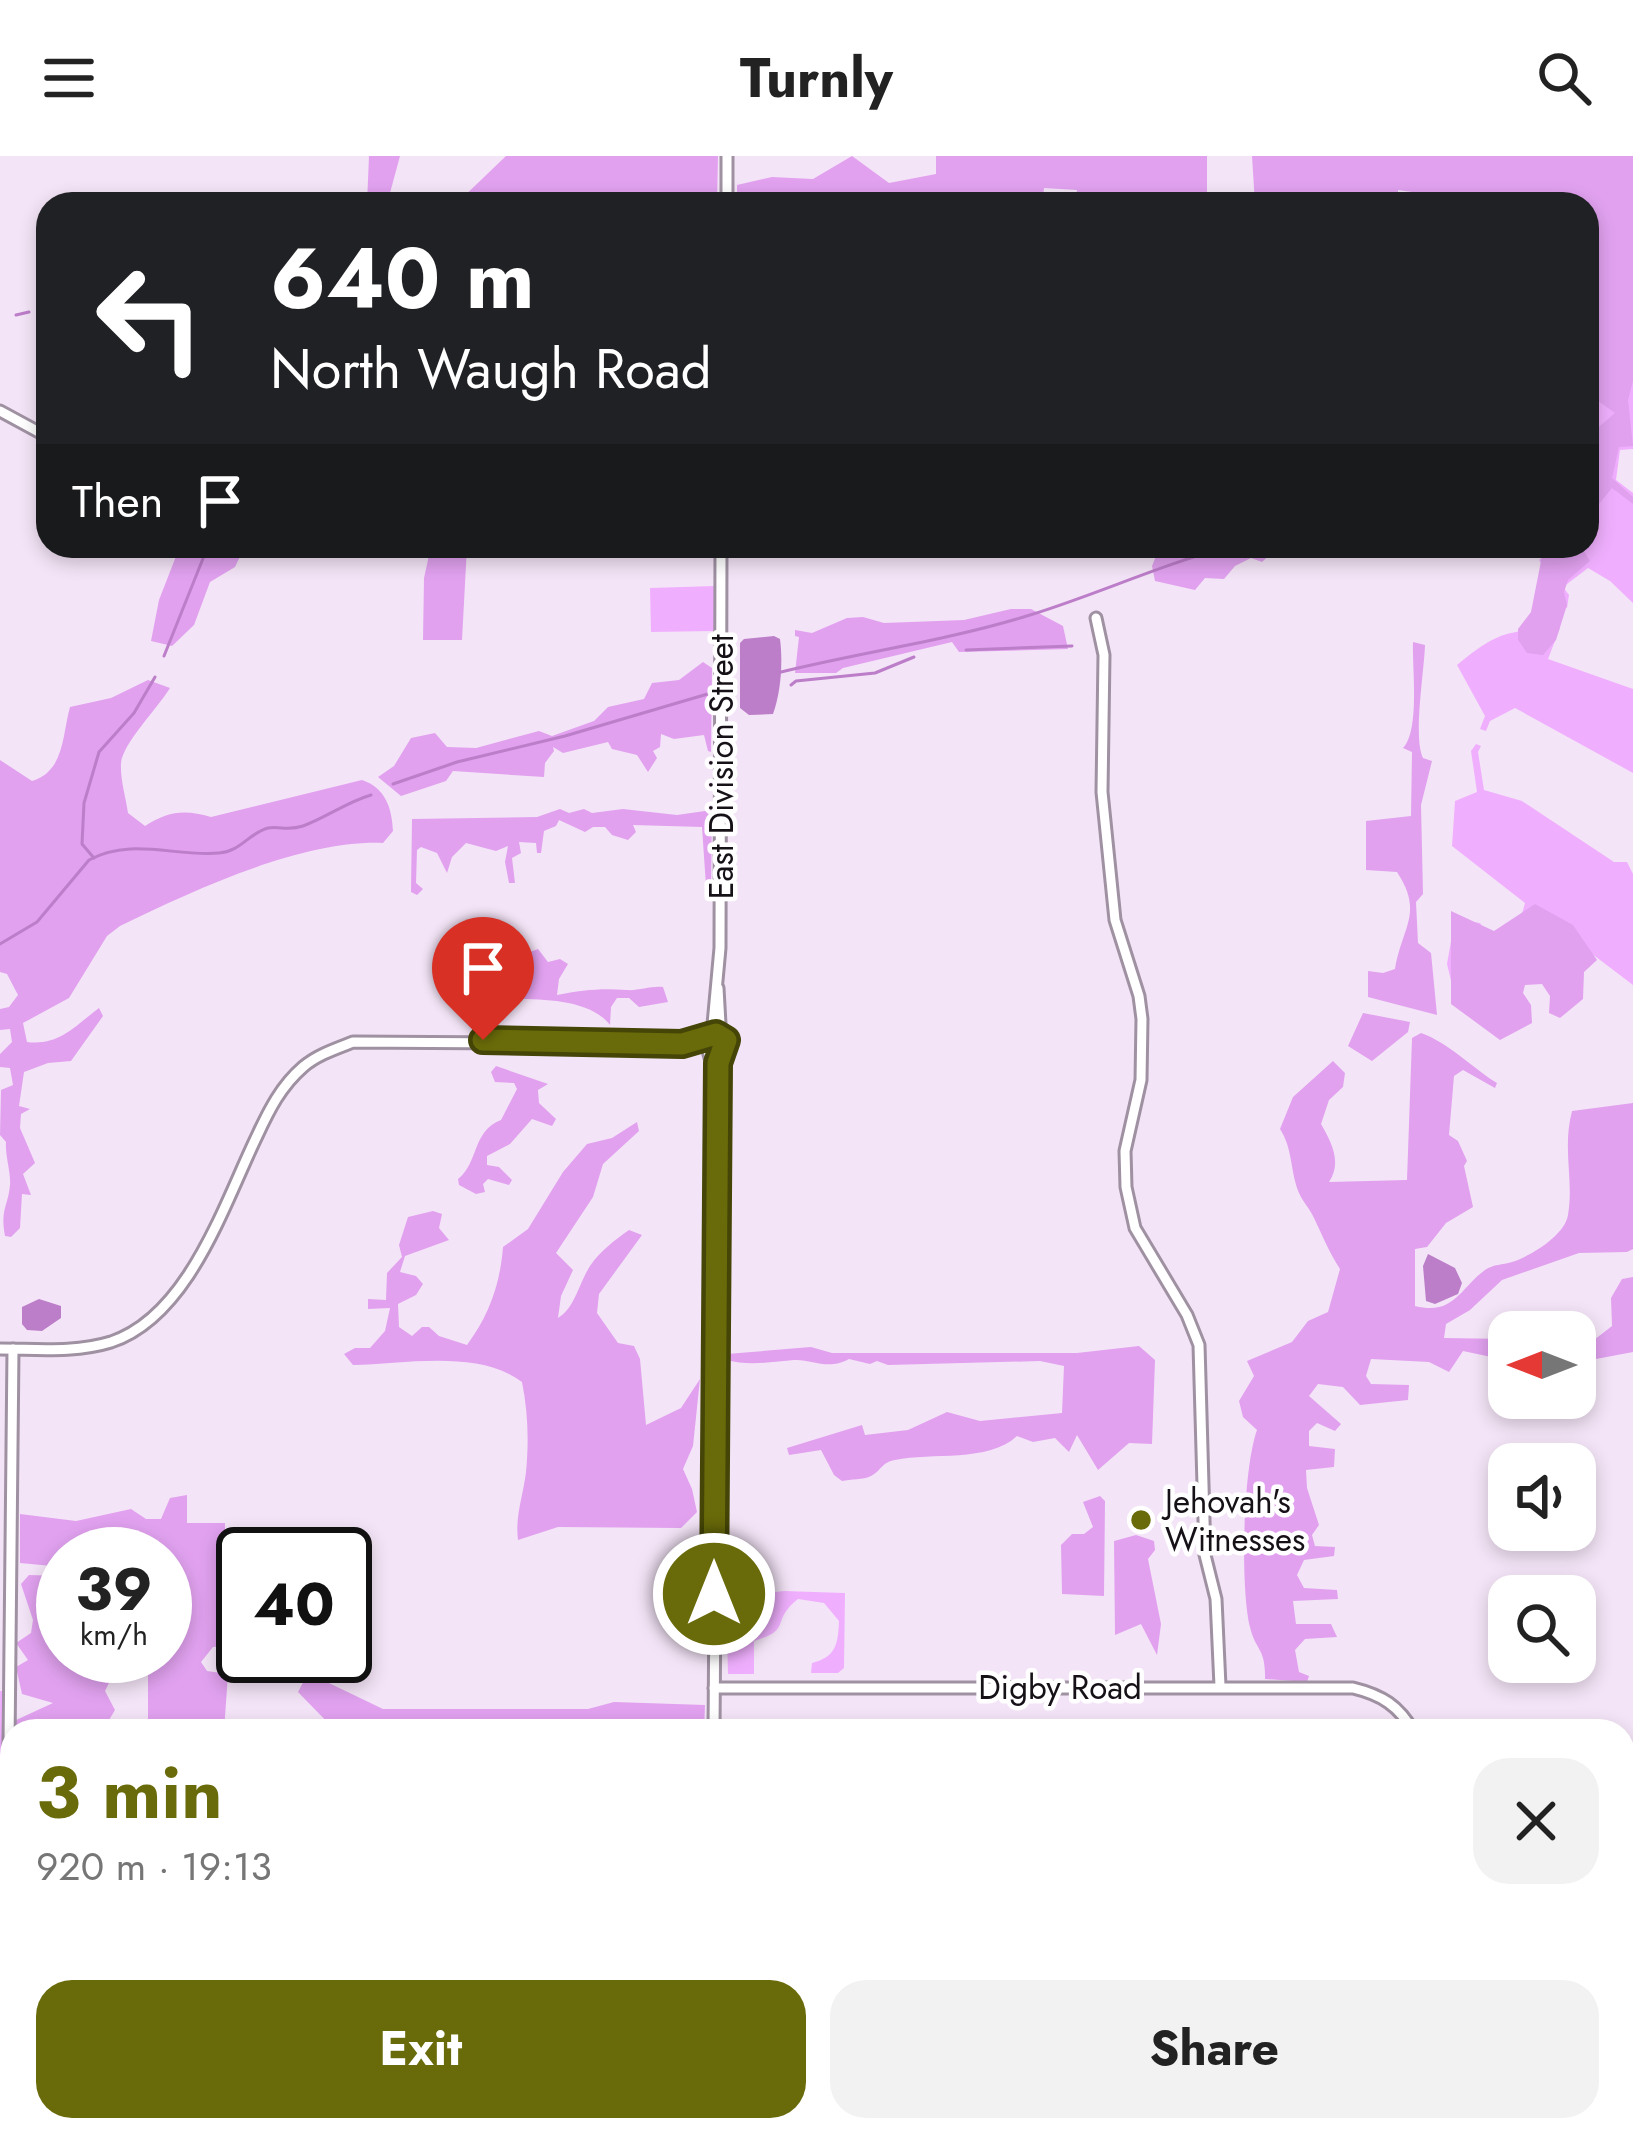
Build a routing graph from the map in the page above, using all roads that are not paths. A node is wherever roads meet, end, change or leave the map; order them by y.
1 (727, 156) edge
2 (727, 192) edge
3 (0, 409) edge
4 (36, 428) edge
5 (722, 558) edge
6 (1096, 618) dead end
7 (714, 1036) junction
8 (709, 1051) junction
9 (722, 1052) junction
10 (718, 1100) junction
11 (0, 1348) edge
12 (13, 1349) junction
13 (1220, 1686) junction
14 (714, 1688) junction
15 (9, 1719) edge
16 (714, 1719) edge
17 (1406, 1719) edge

1 - 2 street
3 - 4 street
5 - 7 street, East Division Street
6 - 13 street
7 - 8 street
7 - 9 street
7 - 12 street
8 - 9 street
8 - 10 street
9 - 10 street
10 - 14 street
11 - 12 street
12 - 15 street
13 - 14 street, Digby Road
13 - 17 street, Digby Road
14 - 16 street

